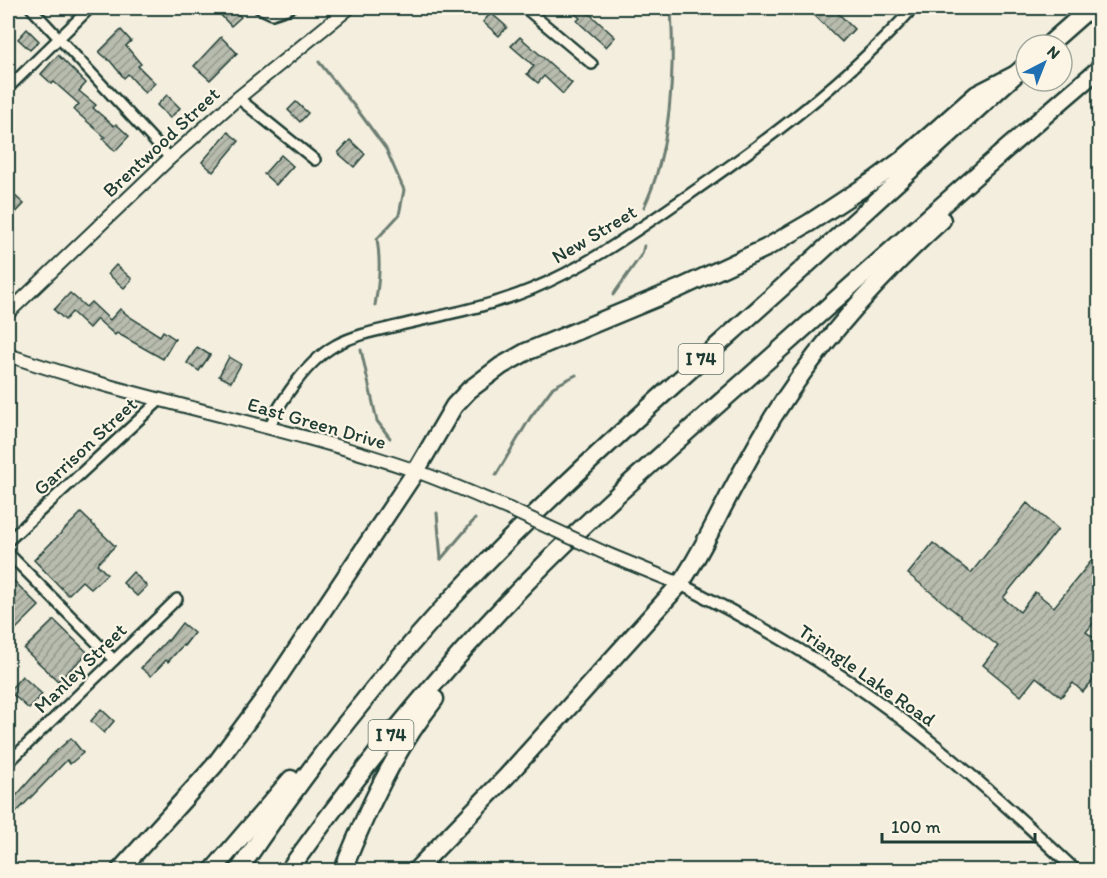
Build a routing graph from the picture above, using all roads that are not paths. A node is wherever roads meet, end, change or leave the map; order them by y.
1 (31, 8) edge
2 (90, 8) edge
3 (290, 8) edge
4 (349, 8) edge
5 (525, 8) edge
6 (913, 8) edge
7 (1090, 8) edge
8 (260, 9) edge
9 (1062, 33) edge
10 (59, 38) junction
11 (592, 64) dead end
12 (1100, 68) edge
13 (1014, 73) edge
14 (1014, 75) edge
15 (8, 88) edge
16 (238, 98) junction
17 (999, 154) junction
18 (170, 158) junction
19 (315, 160) dead end
20 (8, 313) edge
21 (8, 356) edge
22 (159, 401) junction
23 (270, 428) junction
24 (416, 471) junction
25 (8, 541) edge
26 (8, 553) edge
27 (608, 554) joint
28 (680, 584) junction
29 (177, 599) dead end
30 (503, 607) junction
31 (399, 658) junction
32 (114, 660) junction
33 (8, 763) edge
34 (120, 870) edge
35 (213, 870) edge
36 (239, 870) edge
37 (289, 870) edge
38 (343, 870) edge
39 (416, 870) edge
40 (1075, 870) edge

1 - 10 street
2 - 10 street
3 - 8 street
4 - 16 main road, Brentwood Street
5 - 11 street
6 - 23 street, New Street
7 - 9 highway
10 - 15 street
10 - 18 street
12 - 17 highway, I 74
13 - 24 highway
14 - 31 highway, I 74
16 - 18 main road, Brentwood Street
16 - 19 street
17 - 28 highway
17 - 30 highway, I 74
18 - 20 main road, Brentwood Street
21 - 22 main road, East Green Drive
22 - 23 main road, East Green Drive
22 - 25 street, Garrison Street
23 - 24 main road, East Green Drive
24 - 27 main road, East Green Drive, bridge
24 - 34 highway
26 - 32 street
27 - 28 main road, Triangle Lake Road
28 - 39 highway
28 - 40 street, Triangle Lake Road
29 - 32 street, Manley Street
30 - 37 highway, I 74
30 - 38 highway
31 - 35 highway
31 - 36 highway, I 74
32 - 33 street, Manley Street

